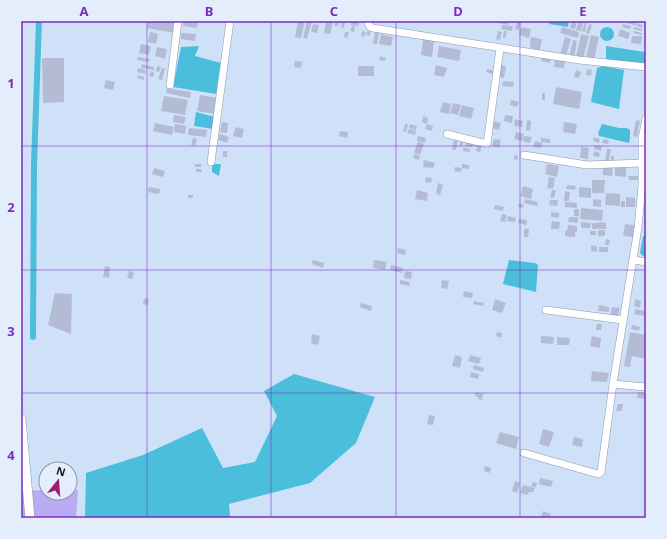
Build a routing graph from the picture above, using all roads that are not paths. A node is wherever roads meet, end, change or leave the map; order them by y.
1 (178, 21) edge
2 (230, 21) edge
3 (367, 21) edge
4 (500, 48) junction
5 (646, 67) edge
6 (170, 85) dead end
7 (646, 118) edge
8 (447, 134) dead end
9 (644, 139) edge
10 (524, 154) dead end
11 (210, 162) dead end
12 (643, 163) junction
13 (634, 260) junction
14 (646, 262) edge
15 (546, 310) dead end
16 (623, 320) junction
17 (613, 384) junction
18 (646, 387) edge
19 (21, 419) edge
20 (524, 453) dead end
21 (30, 518) edge

1 - 6 street
2 - 11 street
3 - 4 street
4 - 5 street
4 - 8 street
7 - 9 street
9 - 12 street
10 - 12 street
12 - 13 street
13 - 14 street
13 - 16 street
15 - 16 street
16 - 17 street
17 - 18 street
17 - 20 street
19 - 21 street

